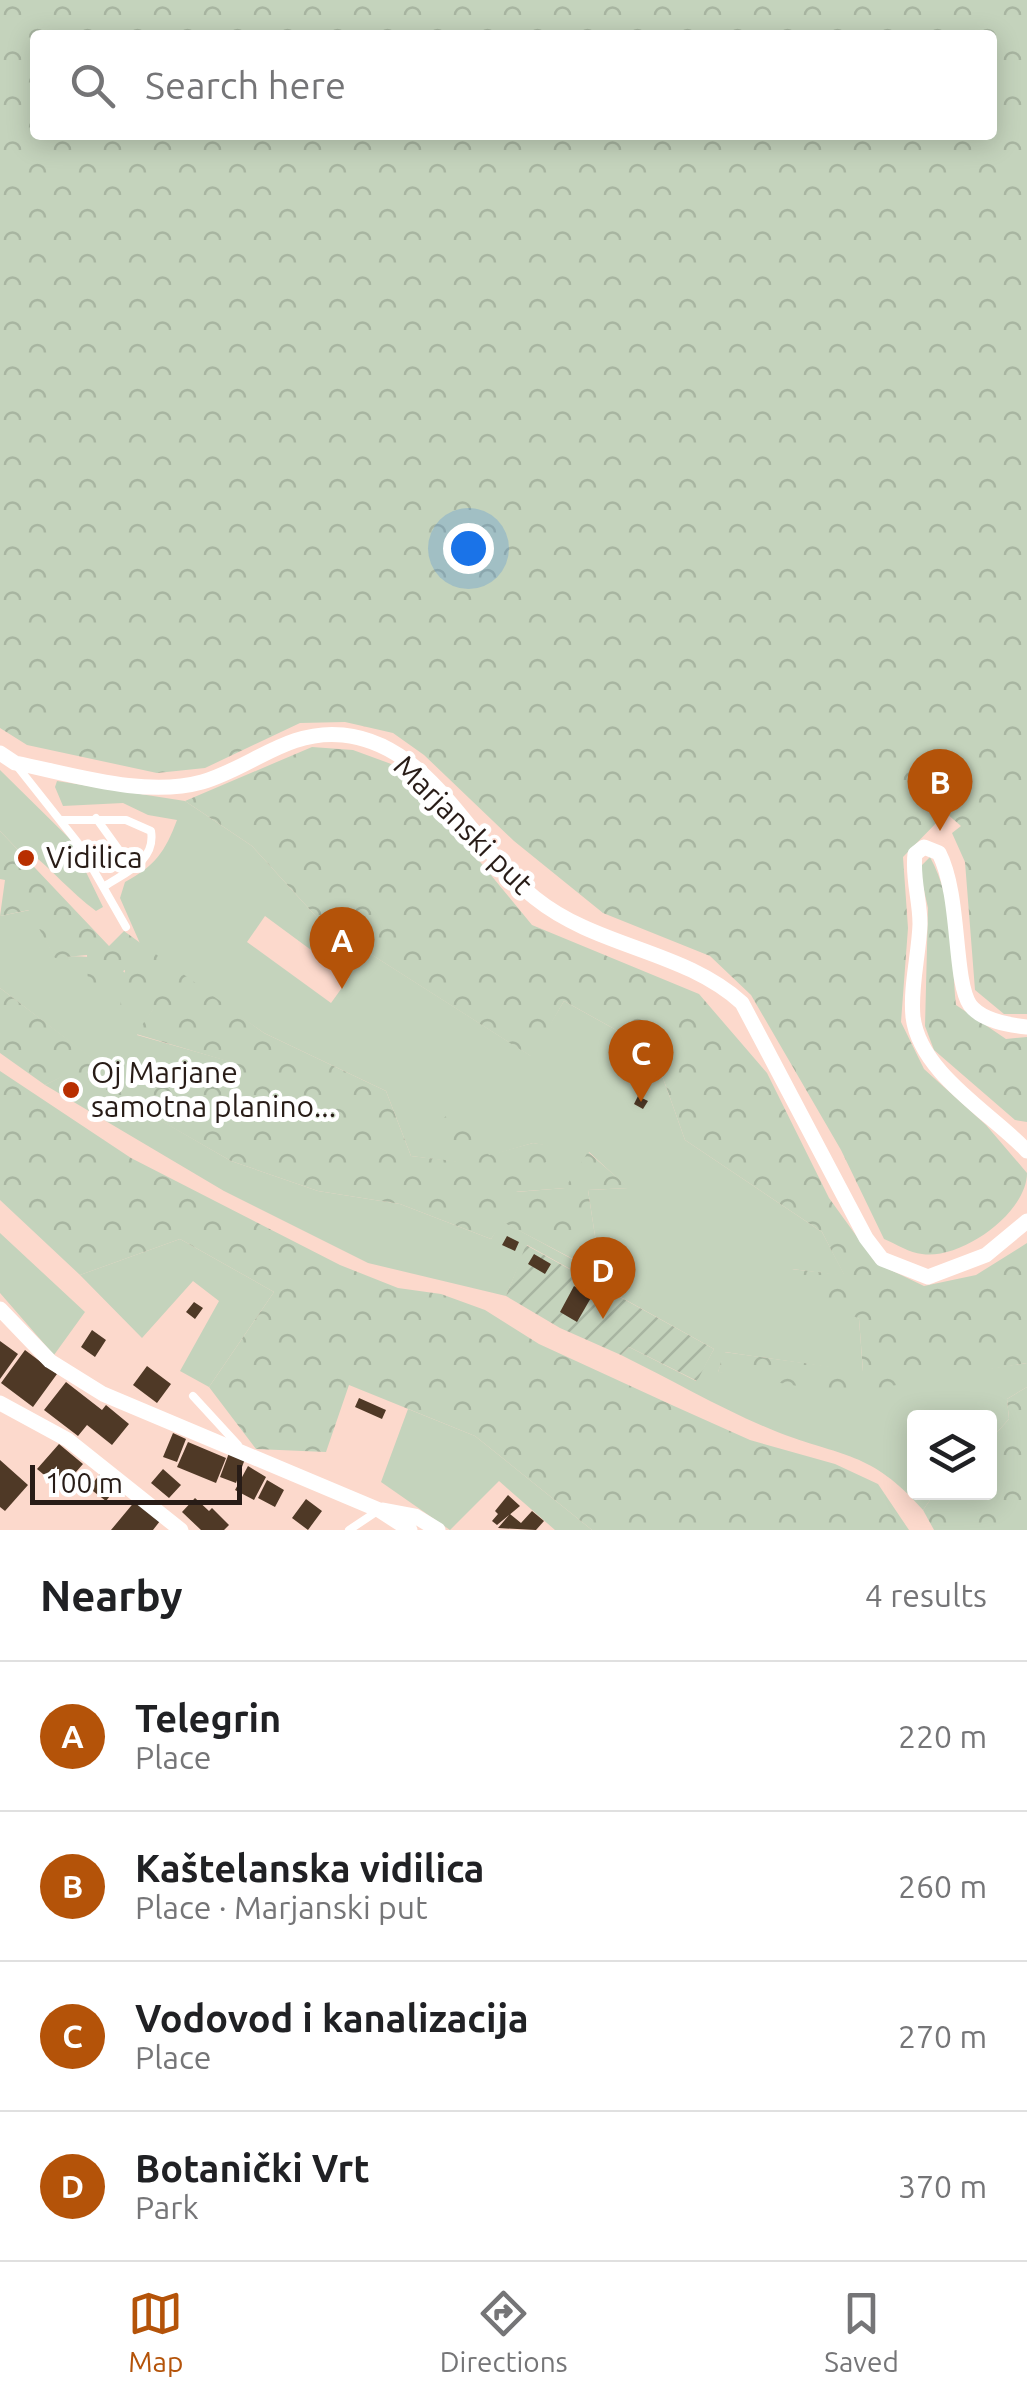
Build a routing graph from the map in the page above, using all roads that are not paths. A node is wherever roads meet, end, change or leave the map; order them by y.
1 (0, 752) edge
2 (15, 763) junction
3 (96, 818) junction
4 (60, 820) junction
5 (132, 868) junction
6 (105, 886) junction
7 (126, 927) dead end
8 (1027, 1027) edge
9 (1027, 1151) edge
10 (1027, 1221) edge
11 (0, 1308) edge
12 (193, 1396) dead end
13 (0, 1403) edge
14 (244, 1452) junction
15 (379, 1510) junction
16 (181, 1530) edge
17 (349, 1530) edge
18 (410, 1530) edge
19 (438, 1530) edge

1 - 2 street, Marjanski put
2 - 4 lane, Marjanski put
2 - 10 street, Marjanski put
3 - 4 lane
3 - 5 lane
3 - 5 lane
4 - 6 lane, Marjanski put
5 - 6 lane
6 - 7 lane, Marjanski put
8 - 9 street
11 - 14 street
12 - 14 lane
13 - 16 street
14 - 15 street
15 - 17 lane
15 - 18 street
15 - 19 street

